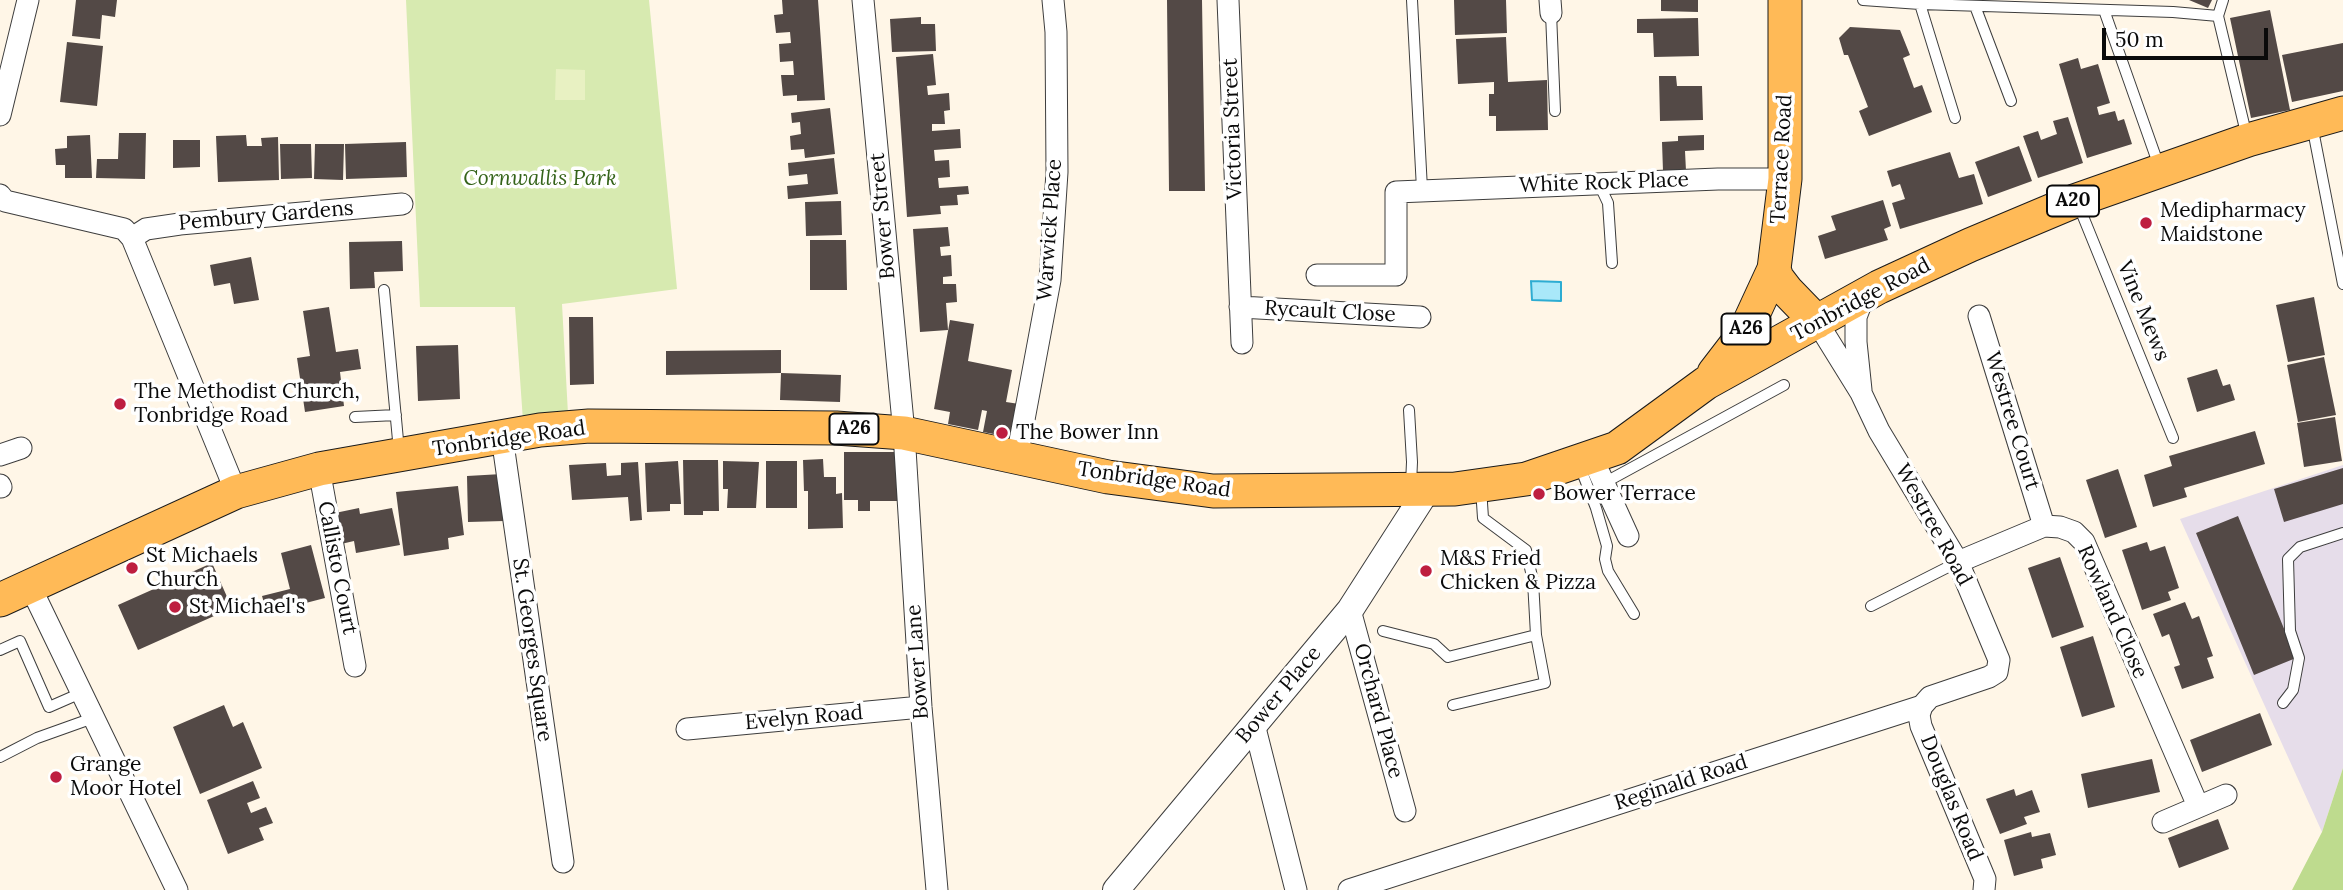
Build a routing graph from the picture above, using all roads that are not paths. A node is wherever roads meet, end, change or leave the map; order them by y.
1 (28, 0) edge
2 (863, 0) edge
3 (1053, 0) edge
4 (1228, 0) edge
5 (1412, 0) edge
6 (1785, 0) edge
7 (1863, 0) edge
8 (2223, 0) edge
9 (1920, 4) junction
10 (1551, 6) edge
11 (1975, 6) junction
12 (2104, 10) junction
13 (2218, 16) junction
14 (2011, 101) dead end
15 (1555, 111) dead end
16 (2343, 113) edge
17 (0, 115) edge
18 (1955, 118) dead end
19 (2312, 122) junction
20 (2248, 140) junction
21 (2161, 171) junction
22 (1785, 179) junction
23 (1599, 183) junction
24 (1422, 189) junction
25 (0, 195) edge
26 (2077, 200) junction
27 (402, 204) dead end
28 (132, 239) junction
29 (1238, 258) joint
30 (1612, 263) dead end
31 (1774, 269) junction
32 (1317, 275) dead end
33 (2343, 284) edge
34 (384, 290) dead end
35 (1864, 296) junction
36 (1240, 307) junction
37 (1979, 316) dead end
38 (1420, 317) dead end
39 (1817, 322) junction
40 (1242, 343) dead end
41 (1706, 383) junction
42 (1784, 385) dead end
43 (1861, 393) junction
44 (1409, 410) dead end
45 (396, 415) junction
46 (355, 417) dead end
47 (904, 433) junction
48 (502, 437) junction
49 (2173, 438) dead end
50 (21, 448) dead end
51 (0, 455) edge
52 (400, 455) junction
53 (1017, 457) junction
54 (1591, 467) junction
55 (318, 469) junction
56 (1481, 485) junction
57 (1419, 490) junction
58 (236, 492) junction
59 (2044, 526) junction
60 (2343, 533) edge
61 (1628, 536) dead end
62 (1958, 562) junction
63 (30, 586) junction
64 (0, 600) edge
65 (1871, 606) dead end
66 (1350, 610) junction
67 (1634, 614) dead end
68 (1383, 631) dead end
69 (1536, 635) junction
70 (0, 650) edge
71 (1999, 660) joint
72 (355, 666) dead end
73 (81, 693) junction
74 (2283, 703) dead end
75 (1453, 705) dead end
76 (1922, 706) junction
77 (921, 707) junction
78 (93, 718) junction
79 (1254, 723) junction
80 (687, 729) dead end
81 (0, 757) edge
82 (2226, 795) dead end
83 (2198, 806) junction
84 (1405, 811) dead end
85 (2163, 822) dead end
86 (564, 862) dead end
87 (177, 890) edge
88 (937, 890) edge
89 (1116, 890) edge
90 (1296, 890) edge
91 (1349, 890) edge
92 (1984, 890) edge

1 - 17 street
2 - 47 street, Bower Street
3 - 53 street, Warwick Place
4 - 29 street, Victoria Street
5 - 24 lane
6 - 22 main road, Terrace Road
7 - 9 lane
8 - 13 lane
9 - 11 lane
9 - 18 lane
10 - 15 lane
11 - 12 lane
11 - 14 lane
12 - 13 lane
12 - 21 lane
13 - 20 lane
16 - 19 main road, Tonbridge Road / A20
19 - 20 main road, Tonbridge Road / A20
19 - 33 lane
20 - 21 main road, Tonbridge Road / A20
21 - 26 main road, Tonbridge Road / A20
22 - 23 street, White Rock Place
22 - 31 main road, Terrace Road
23 - 24 street, White Rock Place
23 - 30 lane
24 - 32 street
25 - 28 street
26 - 35 main road, Tonbridge Road / A20
26 - 49 lane, Vine Mews
27 - 28 street, Pembury Gardens
28 - 58 street
29 - 36 street, Rycault Close
31 - 39 main road, Westree Road
31 - 41 main road, Terrace Road / A26
34 - 45 lane
35 - 39 main road, Tonbridge Road / A20
35 - 43 street, Westree Road
36 - 38 street, Rycault Close
36 - 40 street, Rycault Close
37 - 59 street, Westree Court
39 - 41 main road, Tonbridge Road / A26
39 - 43 street, Westree Road
41 - 54 main road, Tonbridge Road / A26
42 - 54 lane
43 - 62 street, Westree Road
44 - 57 lane
45 - 46 lane
45 - 52 lane
47 - 48 main road, Tonbridge Road / A26
47 - 53 main road, Tonbridge Road / A26
47 - 77 street, Bower Lane
48 - 52 main road, Tonbridge Road / A26
48 - 86 street, St. Georges Square
50 - 51 street
52 - 55 main road, Tonbridge Road / A26
53 - 57 main road, Tonbridge Road / A26
54 - 56 main road, Tonbridge Road / A26
54 - 61 street
54 - 67 lane
55 - 58 main road, Tonbridge Road / A26
55 - 72 street, Callisto Court
56 - 57 main road, Tonbridge Road / A26
56 - 69 lane
57 - 66 street, Bower Place
58 - 63 main road, Tonbridge Road / A26
59 - 62 street
59 - 83 street, Rowland Close
60 - 74 lane
62 - 65 lane
62 - 71 street, Westree Road
63 - 64 main road, Tonbridge Road / A26
63 - 73 street
66 - 79 street, Bower Place
66 - 84 street, Orchard Place
68 - 69 lane
69 - 75 lane
70 - 73 lane
71 - 76 street, Reginald Road
73 - 78 street
76 - 91 street, Reginald Road
76 - 92 street, Douglas Road
77 - 80 street, Evelyn Road
77 - 88 street, Bower Lane
78 - 81 lane
78 - 87 street
79 - 89 street, Bower Place
79 - 90 street
82 - 83 street
83 - 85 street

